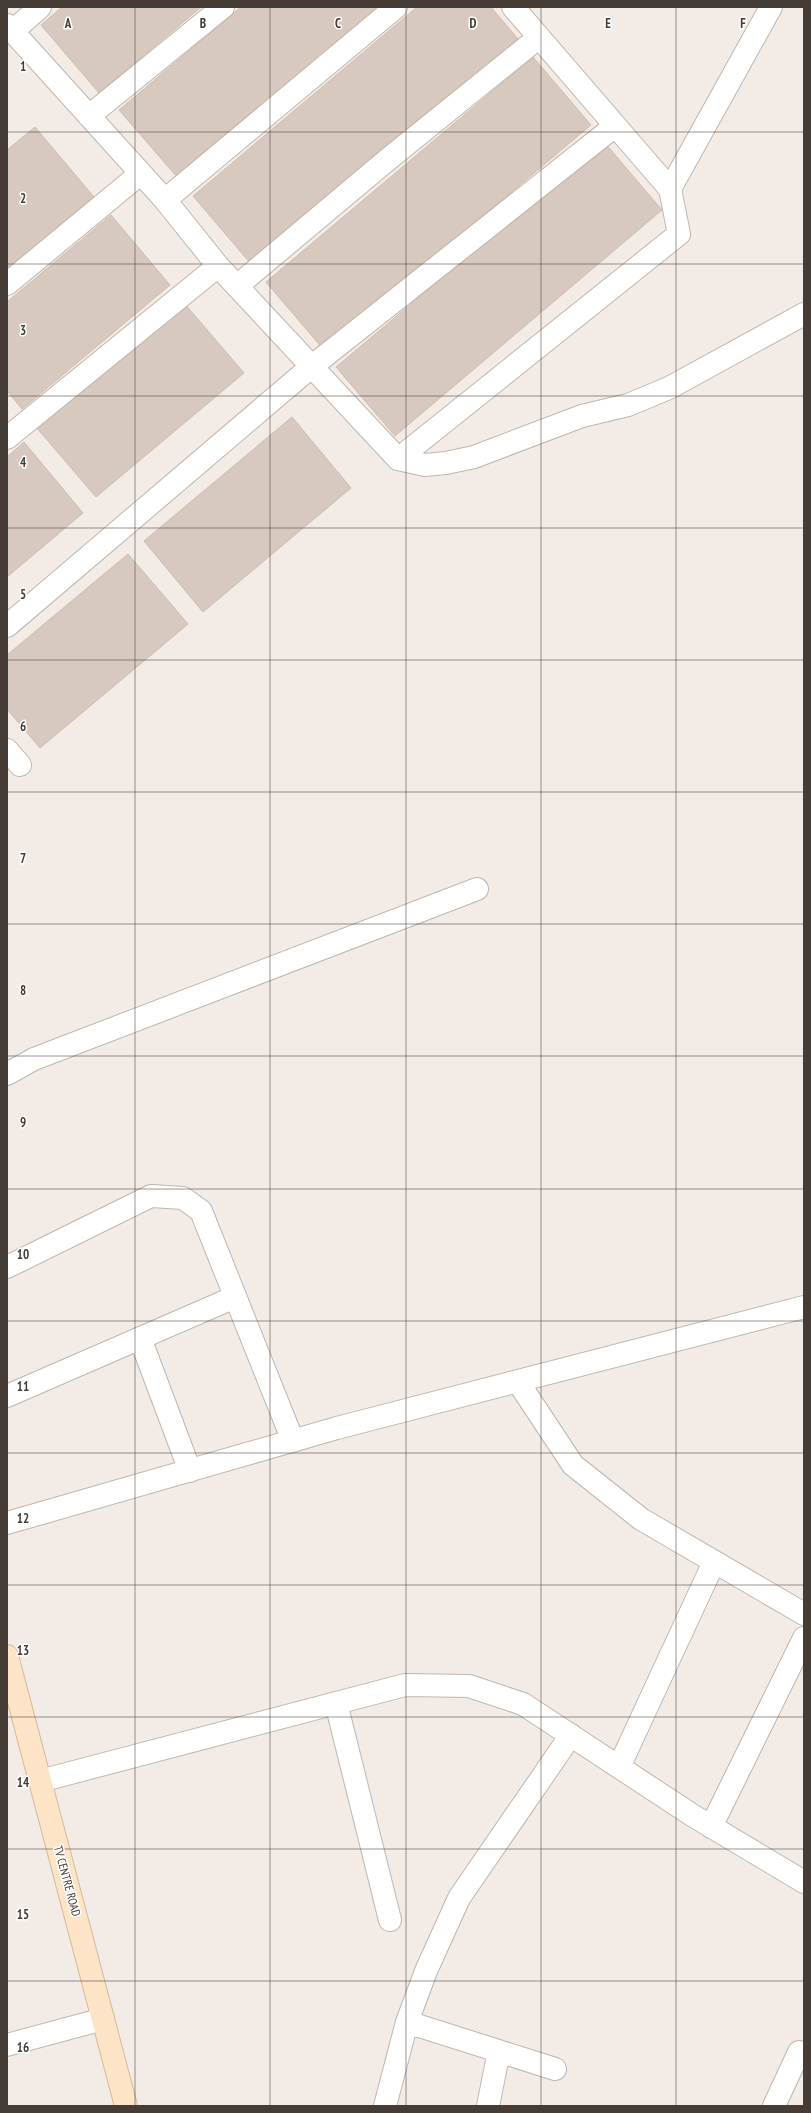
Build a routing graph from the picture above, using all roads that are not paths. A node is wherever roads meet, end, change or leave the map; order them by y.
1 (40, 7) edge
2 (223, 7) edge
3 (396, 7) edge
4 (513, 7) edge
5 (771, 7) edge
6 (10, 28) edge
7 (538, 38) junction
8 (89, 116) junction
9 (615, 126) junction
10 (140, 174) junction
11 (670, 189) junction
12 (165, 200) junction
13 (218, 266) junction
14 (7, 284) edge
15 (236, 286) junction
16 (804, 314) edge
17 (311, 367) junction
18 (7, 438) edge
19 (398, 459) junction
20 (7, 626) edge
21 (477, 889) dead end
22 (7, 1074) edge
23 (7, 1268) edge
24 (235, 1297) junction
25 (804, 1308) edge
26 (140, 1338) junction
27 (518, 1382) junction
28 (7, 1396) edge
29 (293, 1441) junction
30 (190, 1471) junction
31 (7, 1523) edge
32 (714, 1562) junction
33 (804, 1614) edge
34 (804, 1638) edge
35 (7, 1656) edge
36 (336, 1703) junction
37 (571, 1735) junction
38 (619, 1767) junction
39 (40, 1781) junction
40 (711, 1827) junction
41 (804, 1882) edge
42 (390, 1920) dead end
43 (103, 2019) junction
44 (407, 2022) junction
45 (7, 2045) edge
46 (802, 2049) edge
47 (499, 2051) junction
48 (555, 2069) dead end
49 (126, 2106) edge
50 (385, 2106) edge
51 (488, 2106) edge
52 (774, 2106) edge

1 - 6 street
2 - 8 street
3 - 12 street
4 - 7 street
5 - 11 street
6 - 8 street
7 - 9 street
7 - 15 street
8 - 10 street
9 - 11 street
9 - 17 street
10 - 12 street
10 - 14 street
11 - 19 street
12 - 13 street
13 - 15 street
13 - 18 street
15 - 17 street
16 - 19 street
17 - 19 street
17 - 20 street
21 - 22 street
23 - 24 street
24 - 26 street
24 - 29 street
25 - 27 street
26 - 28 street
26 - 30 street
27 - 29 street
27 - 32 street
29 - 30 street
30 - 31 street
32 - 33 street
32 - 38 street
34 - 40 street
35 - 39 main road, TV CENTRE ROAD
36 - 37 street
36 - 39 street
36 - 42 street
37 - 38 street
37 - 44 street
38 - 40 street
39 - 43 main road, TV CENTRE ROAD
40 - 41 street
43 - 45 street
43 - 49 main road, TV CENTRE ROAD
44 - 47 street
44 - 50 street
46 - 52 street
47 - 48 street
47 - 51 street

